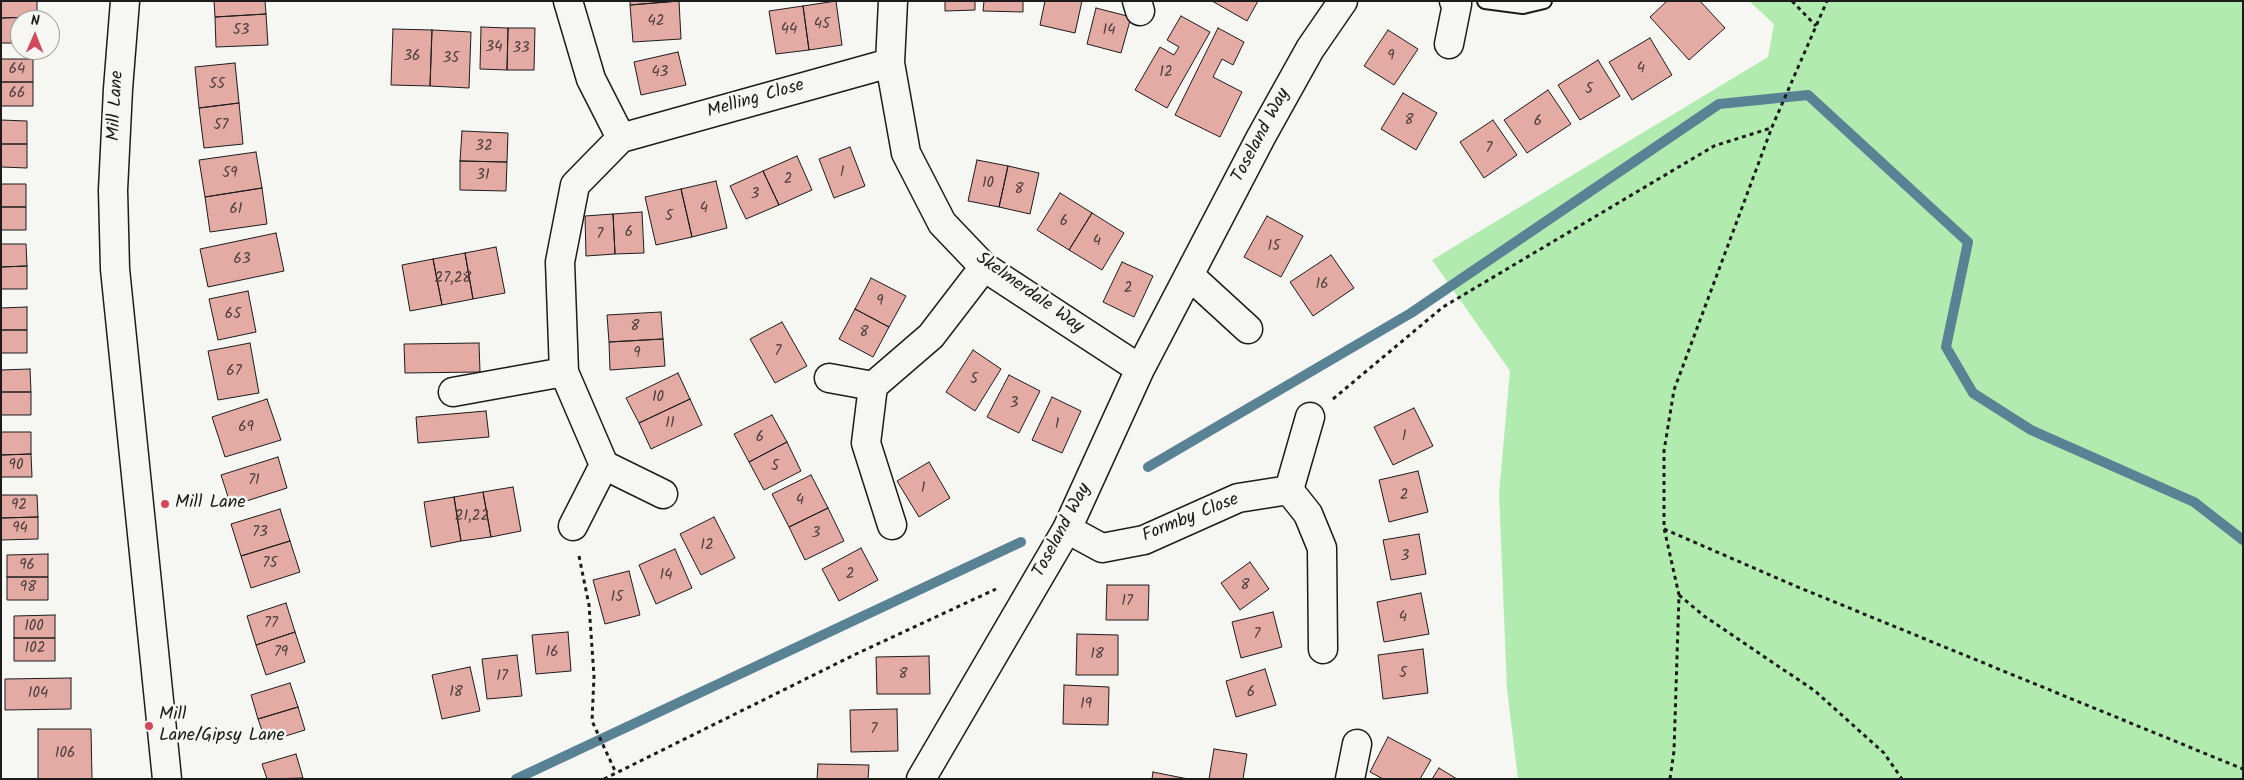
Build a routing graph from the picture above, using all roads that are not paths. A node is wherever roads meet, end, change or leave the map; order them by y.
1 (125, 1) edge
2 (568, 1) edge
3 (893, 1) edge
4 (1343, 1) edge
5 (1485, 1) edge
6 (1544, 1) edge
7 (1463, 2) edge
8 (1449, 44) dead end
9 (890, 63) junction
10 (621, 138) junction
11 (984, 267) junction
12 (1189, 275) junction
13 (1248, 329) dead end
14 (1140, 369) junction
15 (564, 372) junction
16 (829, 378) dead end
17 (873, 386) junction
18 (453, 392) dead end
19 (1310, 417) road end
20 (604, 465) junction
21 (1289, 490) junction
22 (663, 494) dead end
23 (892, 525) dead end
24 (573, 526) road end
25 (1067, 529) junction
26 (1323, 649) dead end
27 (1357, 744) dead end
28 (167, 779) edge
29 (921, 779) edge
30 (1350, 779) edge

1 - 28 street, Mill Lane
2 - 10 street
3 - 9 street, Skelmerdale Way
4 - 12 street, Toseland Way
5 - 6 lane
7 - 8 street
9 - 10 street, Melling Close
9 - 11 street, Skelmerdale Way
10 - 15 street
11 - 14 street, Skelmerdale Way
11 - 17 street
12 - 13 street
12 - 14 street, Toseland Way
14 - 25 street, Toseland Way
15 - 18 street
15 - 20 street
16 - 17 street
17 - 23 street
19 - 21 street
20 - 22 street
20 - 24 street
21 - 25 street, Formby Close
21 - 26 street
25 - 29 street, Toseland Way
27 - 30 street

